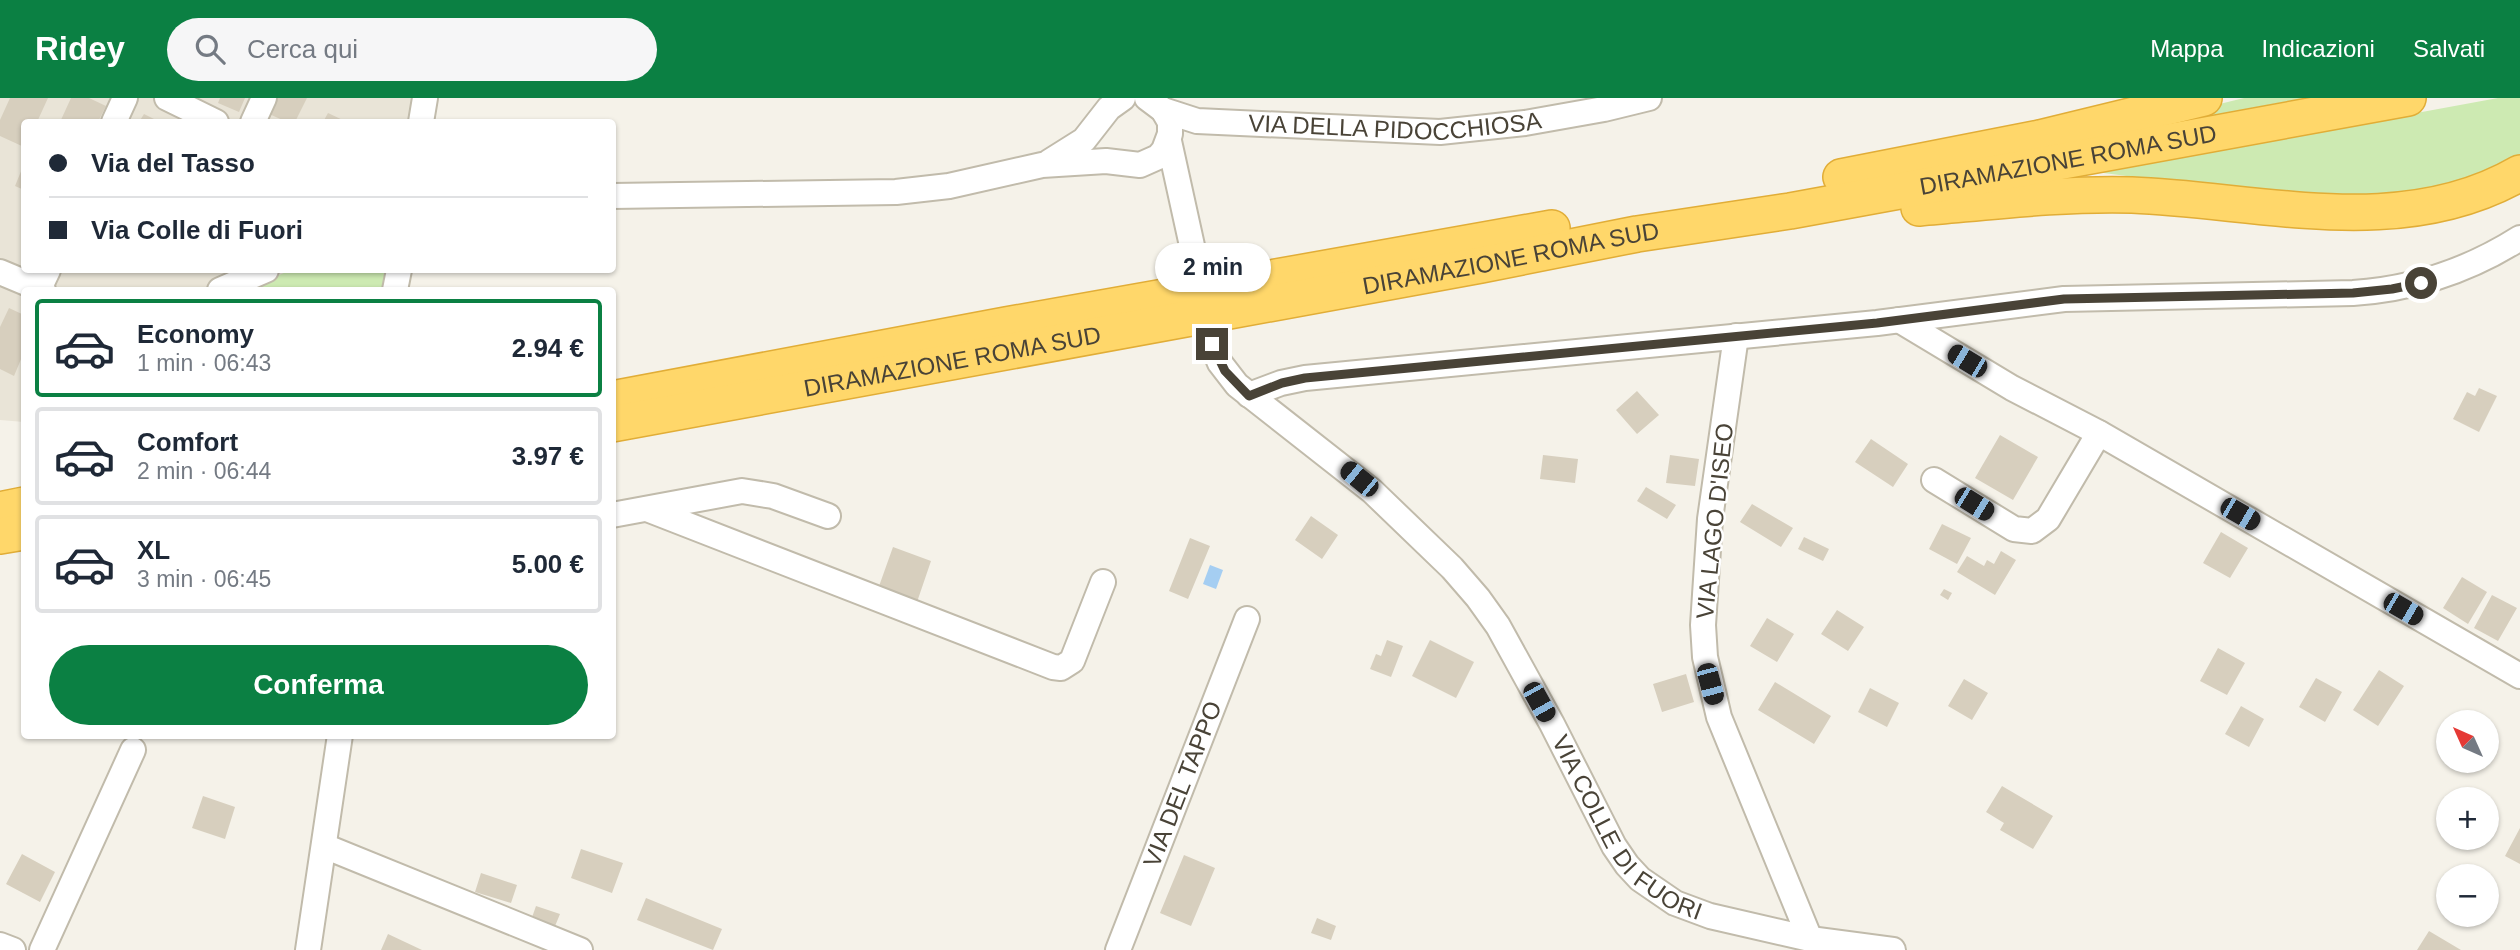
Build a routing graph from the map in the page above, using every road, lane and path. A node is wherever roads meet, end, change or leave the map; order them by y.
1 (125, 98) edge
2 (167, 98) edge
3 (264, 98) edge
4 (425, 98) edge
5 (1124, 98) edge
6 (1649, 98) edge
7 (2204, 98) edge
8 (2407, 98) edge
9 (1155, 104) edge
10 (2171, 104) edge
11 (1103, 108) edge
12 (115, 119) edge
13 (210, 119) edge
14 (254, 119) edge
15 (422, 119) edge
16 (1221, 122) junction
17 (1169, 141) junction
18 (1132, 164) junction
19 (1042, 165) junction
20 (2520, 173) edge
21 (616, 196) edge
22 (1182, 199) junction
23 (1790, 211) junction
24 (2520, 238) edge
25 (0, 271) edge
26 (259, 273) edge
27 (1198, 273) dead end
28 (43, 283) edge
29 (227, 287) edge
30 (1899, 320) junction
31 (1736, 336) junction
32 (1212, 344) dead end
33 (1249, 396) junction
34 (616, 398) edge
35 (616, 423) edge
36 (2099, 433) junction
37 (1934, 480) dead end
38 (21, 506) edge
39 (647, 509) junction
40 (0, 510) edge
41 (616, 514) edge
42 (828, 516) dead end
43 (21, 532) edge
44 (0, 536) edge
45 (1102, 582) dead end
46 (1247, 619) dead end
47 (2520, 677) edge
48 (339, 739) edge
49 (133, 750) dead end
50 (324, 846) junction
51 (1807, 944) edge
52 (0, 945) edge
53 (13, 950) edge
54 (42, 950) edge
55 (308, 950) edge
56 (580, 950) edge
57 (1118, 950) edge
58 (1893, 950) edge

1 - 12 street
2 - 13 street
3 - 14 street
4 - 15 street
5 - 11 street
6 - 16 street, VIA DELLA PIDOCCHIOSA
7 - 10 highway, DIRAMAZIONE ROMA SUD
8 - 23 highway, DIRAMAZIONE ROMA SUD
9 - 16 street, VIA DELLA PIDOCCHIOSA
9 - 17 street
10 - 34 highway, DIRAMAZIONE ROMA SUD
11 - 18 street
11 - 19 street
16 - 17 street, VIA DELLA PIDOCCHIOSA
17 - 18 street, VIA DELLA PIDOCCHIOSA
17 - 22 street
18 - 19 street
18 - 22 street
19 - 21 street
20 - 23 highway
22 - 27 street
23 - 35 highway, DIRAMAZIONE ROMA SUD
24 - 30 street
25 - 28 street
26 - 29 street
30 - 31 street
30 - 36 street
31 - 33 street
31 - 51 street, VIA LAGO D'ISEO
32 - 33 street, VIA COLLE DI FUORI
33 - 51 street, VIA COLLE DI FUORI
36 - 37 street
36 - 47 street
38 - 40 highway
39 - 41 street
39 - 42 street
39 - 45 street
43 - 44 highway
46 - 57 street, VIA DEL TAPPO
48 - 50 street
49 - 54 street
50 - 55 street
50 - 56 street
51 - 58 street, VIA COLLE DI FUORI
52 - 53 street

